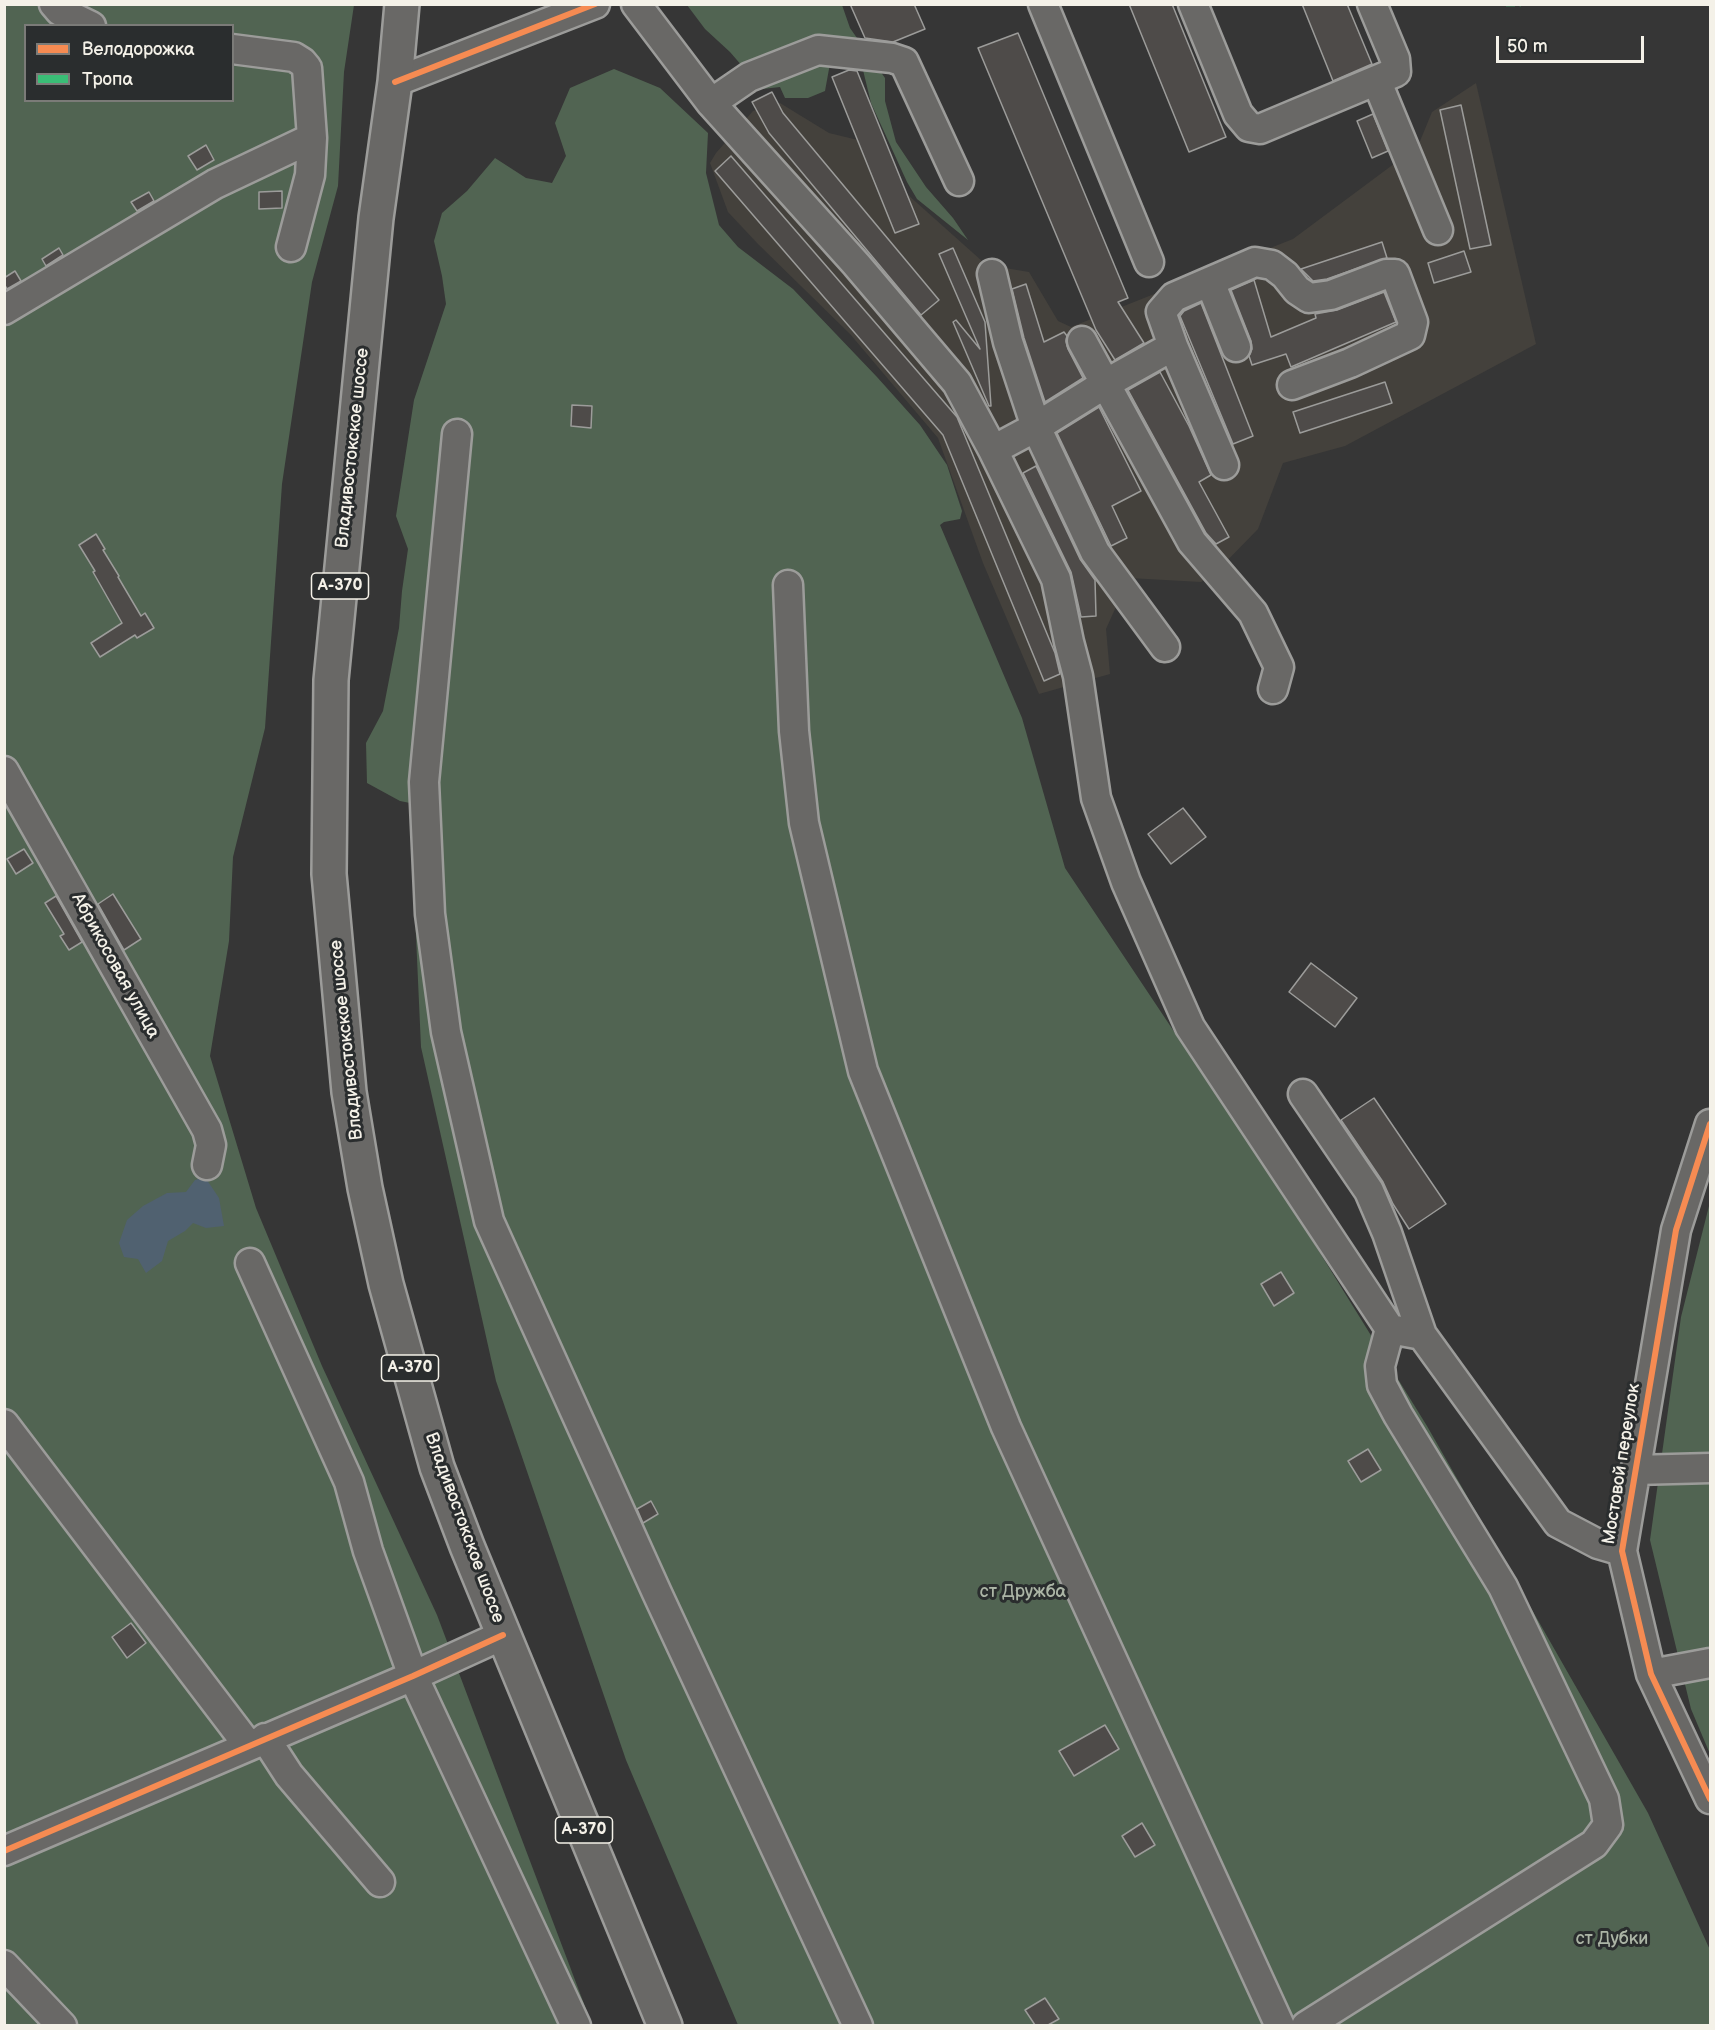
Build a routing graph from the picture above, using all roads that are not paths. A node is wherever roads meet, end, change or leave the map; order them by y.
1 (54, 4) edge
2 (402, 4) edge
3 (595, 4) edge
4 (636, 4) edge
5 (1043, 4) edge
6 (1193, 4) edge
7 (1372, 4) edge
8 (87, 24) edge
9 (234, 50) edge
10 (395, 82) junction
11 (1377, 82) junction
12 (711, 103) junction
13 (312, 138) junction
14 (959, 181) dead end
15 (1438, 230) dead end
16 (291, 247) dead end
17 (1149, 262) dead end
18 (992, 274) dead end
19 (1210, 282) junction
20 (4, 310) edge
21 (1082, 341) dead end
22 (1173, 346) junction
23 (1236, 347) dead end
24 (1105, 384) junction
25 (1292, 385) dead end
26 (1036, 427) junction
27 (456, 434) dead end
28 (993, 450) junction
29 (1224, 465) dead end
30 (788, 585) dead end
31 (1165, 647) dead end
32 (1273, 689) dead end
33 (4, 771) edge
34 (1303, 1094) dead end
35 (1710, 1124) edge
36 (207, 1166) dead end
37 (250, 1263) dead end
38 (1390, 1329) junction
39 (1422, 1335) junction
40 (4, 1424) edge
41 (1710, 1468) edge
42 (1635, 1470) junction
43 (1622, 1551) junction
44 (503, 1635) junction
45 (1710, 1663) edge
46 (1651, 1674) junction
47 (413, 1676) junction
48 (256, 1742) junction
49 (1710, 1799) edge
50 (4, 1851) edge
51 (380, 1882) dead end
52 (4, 1965) edge
53 (62, 2025) edge
54 (576, 2025) edge
55 (665, 2025) edge
56 (858, 2025) edge
57 (1280, 2025) edge
58 (1306, 2025) edge

1 - 8 street
2 - 10 highway, Владивостокское шоссе / А-370
3 - 10 street
4 - 12 street
5 - 17 street
6 - 11 street
7 - 11 street
9 - 13 street
10 - 44 highway, Владивостокское шоссе / А-370
11 - 15 street
12 - 14 street
12 - 28 street
13 - 16 street
13 - 20 street
18 - 26 street
19 - 22 street
19 - 23 street
19 - 25 street
21 - 24 street
22 - 24 street
22 - 29 street
24 - 26 street
24 - 32 street
26 - 28 street
26 - 31 street
27 - 56 street
28 - 38 street
30 - 57 street
33 - 36 street, Абрикосовая улица
34 - 39 street
35 - 42 street, Мостовой переулок
37 - 47 street
38 - 39 street
38 - 58 street
39 - 43 street
40 - 48 street
41 - 42 street
42 - 43 street, Мостовой переулок
43 - 46 street, Мостовой переулок
44 - 47 street
44 - 55 highway, Владивостокское шоссе / А-370
45 - 46 street
46 - 49 street, Мостовой переулок
47 - 48 street
47 - 54 street
48 - 50 street
48 - 51 street
52 - 53 street

